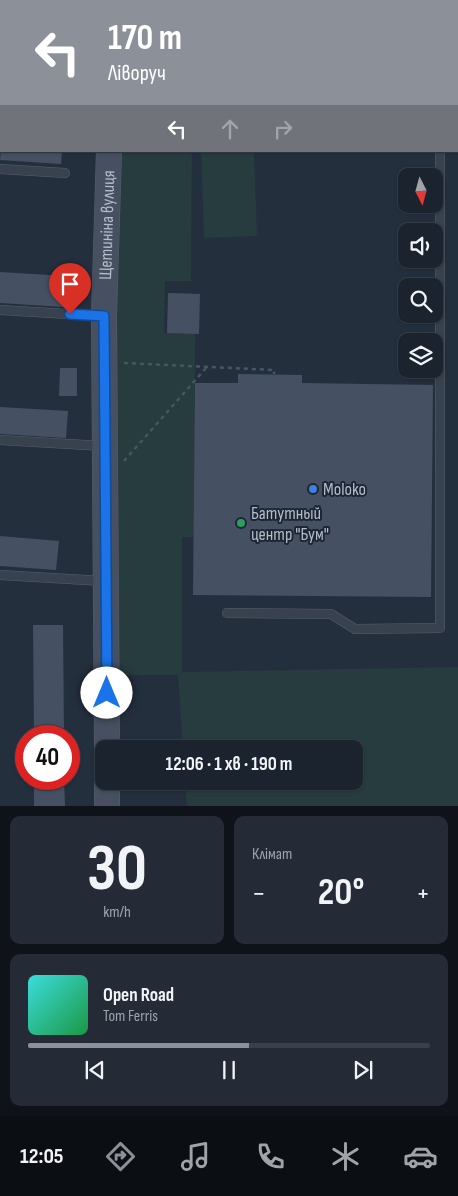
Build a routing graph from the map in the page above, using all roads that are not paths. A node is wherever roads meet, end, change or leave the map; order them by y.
1 (109, 152) edge
2 (440, 152) edge
3 (0, 169) edge
4 (65, 173) dead end
5 (0, 310) edge
6 (104, 316) junction
7 (0, 440) edge
8 (115, 454) junction
9 (0, 575) edge
10 (106, 581) junction
11 (227, 613) dead end
12 (107, 740) edge
13 (107, 790) edge
14 (107, 806) edge

1 - 6 street, Щетиніна вулиця
2 - 11 lane
3 - 4 lane
5 - 6 lane
6 - 8 street, Щетиніна вулиця
7 - 8 lane
8 - 10 street, Щетиніна вулиця
9 - 10 lane
10 - 12 street, Щетиніна вулиця
13 - 14 street

